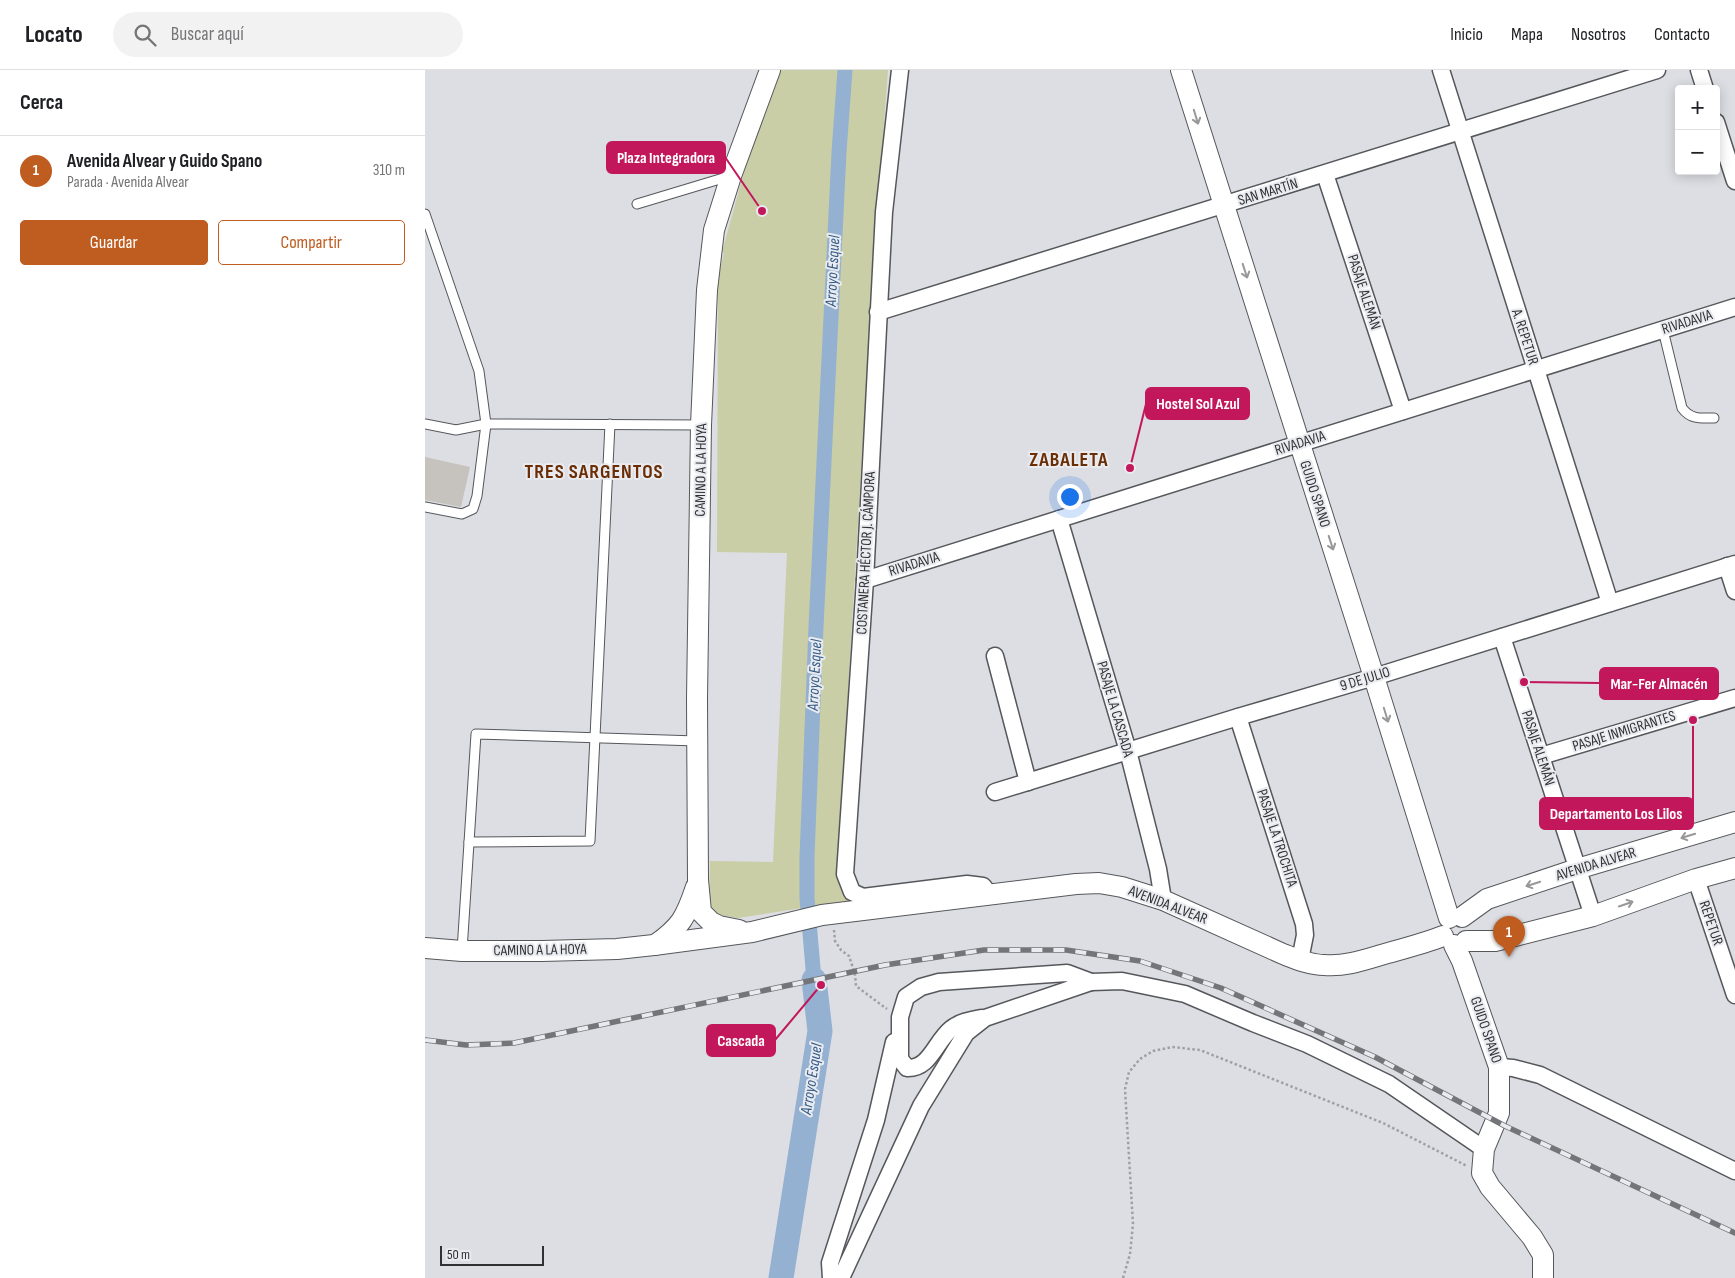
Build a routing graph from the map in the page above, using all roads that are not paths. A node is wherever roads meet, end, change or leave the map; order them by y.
1 (770, 70) edge
2 (900, 70) edge
3 (1181, 70) edge
4 (1441, 70) edge
5 (1657, 70) edge
6 (1699, 70) edge
7 (1704, 85) edge
8 (1719, 130) edge
9 (1460, 132) junction
10 (1325, 174) junction
11 (731, 176) junction
12 (1735, 181) edge
13 (637, 204) dead end
14 (1224, 205) junction
15 (425, 214) edge
16 (1735, 307) edge
17 (878, 312) junction
18 (1663, 330) junction
19 (1535, 369) junction
20 (1403, 411) junction
21 (1714, 418) dead end
22 (425, 424) edge
23 (485, 424) junction
24 (610, 424) junction
25 (701, 425) junction
26 (1299, 443) junction
27 (425, 507) edge
28 (1059, 519) junction
29 (1731, 565) edge
30 (865, 580) junction
31 (1735, 592) edge
32 (1610, 603) junction
33 (1502, 637) junction
34 (995, 656) dead end
35 (1374, 677) junction
36 (1735, 698) edge
37 (1238, 717) junction
38 (595, 738) junction
39 (697, 741) junction
40 (1128, 751) junction
41 (1541, 756) junction
42 (1028, 782) junction
43 (995, 792) dead end
44 (1735, 822) edge
45 (469, 842) junction
46 (1735, 868) edge
47 (1577, 869) junction
48 (698, 880) junction
49 (1696, 880) junction
50 (990, 895) junction
51 (1163, 900) junction
52 (1593, 916) junction
53 (761, 930) junction
54 (1457, 937) junction
55 (654, 946) junction
56 (425, 948) edge
57 (462, 951) junction
58 (1299, 960) junction
59 (1091, 982) junction
60 (1735, 995) edge
61 (900, 1017) junction
62 (985, 1018) junction
63 (1499, 1067) junction
64 (1484, 1149) junction
65 (1735, 1171) edge
66 (831, 1278) edge
67 (841, 1278) edge
68 (1543, 1278) edge

1 - 11 street, CAMINO A LA HOYA
2 - 17 street, COSTANERA HÉCTOR J. CÁMPORA
3 -> 14 street, GUIDO SPANO
4 - 9 street, A. REPETUR
5 - 9 street, SAN MARTÍN
6 - 7 street
8 - 12 street
9 - 10 street, SAN MARTÍN
9 - 19 street, A. REPETUR
10 - 14 street, SAN MARTÍN
10 - 20 street, PASAJE ALEMÁN
11 - 13 lane
11 - 25 street, CAMINO A LA HOYA
14 - 17 street, SAN MARTÍN
14 -> 26 street, GUIDO SPANO
15 - 23 lane
16 - 18 street, RIVADAVIA
17 - 30 street, COSTANERA HÉCTOR J. CÁMPORA
18 - 19 street, RIVADAVIA
18 - 21 lane
19 - 20 street, RIVADAVIA
19 - 32 street, A. REPETUR
20 - 26 street, RIVADAVIA
22 - 23 lane
23 - 24 lane
23 - 27 lane
24 - 25 lane
24 - 38 lane
25 - 39 street, CAMINO A LA HOYA
26 - 28 street, RIVADAVIA
26 -> 35 street, GUIDO SPANO
28 - 30 street, RIVADAVIA
28 - 40 street, PASAJE LA CASCADA
29 - 31 street
29 - 32 street, 9 DE JULIO
30 - 50 street, COSTANERA HÉCTOR J. CÁMPORA
32 - 33 street, 9 DE JULIO
33 - 35 street, 9 DE JULIO
33 - 41 street, PASAJE ALEMÁN
34 - 42 street
35 - 37 street, 9 DE JULIO
35 -> 54 street, GUIDO SPANO
36 - 41 street, PASAJE INMIGRANTES
37 - 40 street, 9 DE JULIO
37 - 58 street, PASAJE LA TROCHITA
38 - 39 lane
38 - 45 lane
38 - 45 lane
39 - 48 street, CAMINO A LA HOYA
40 - 42 street, 9 DE JULIO
40 - 51 street, PASAJE LA CASCADA
41 - 47 street, PASAJE ALEMÁN
42 - 43 street, 9 DE JULIO
44 -> 47 street, AVENIDA ALVEAR
45 - 57 lane
46 - 49 street, AVENIDA ALVEAR
47 - 52 street, PASAJE ALEMÁN
47 -> 54 street, AVENIDA ALVEAR
48 - 53 street, CAMINO A LA HOYA
48 - 55 street, CAMINO A LA HOYA
52 -> 49 street, AVENIDA ALVEAR
49 - 60 street, REPETUR
50 - 51 street, AVENIDA ALVEAR
50 - 53 street, AVENIDA ALVEAR
51 - 58 street, AVENIDA ALVEAR
52 - 54 street, AVENIDA ALVEAR
53 - 55 street, CAMINO A LA HOYA
54 - 58 street, AVENIDA ALVEAR
54 - 63 street, GUIDO SPANO
55 - 57 street, CAMINO A LA HOYA
56 - 57 street, CAMINO A LA HOYA
59 - 61 street
59 - 62 street
59 - 64 street
61 - 62 street
61 - 66 street
62 - 67 street
63 - 64 street, GUIDO SPANO
63 - 65 street
64 - 68 street, GUIDO SPANO

